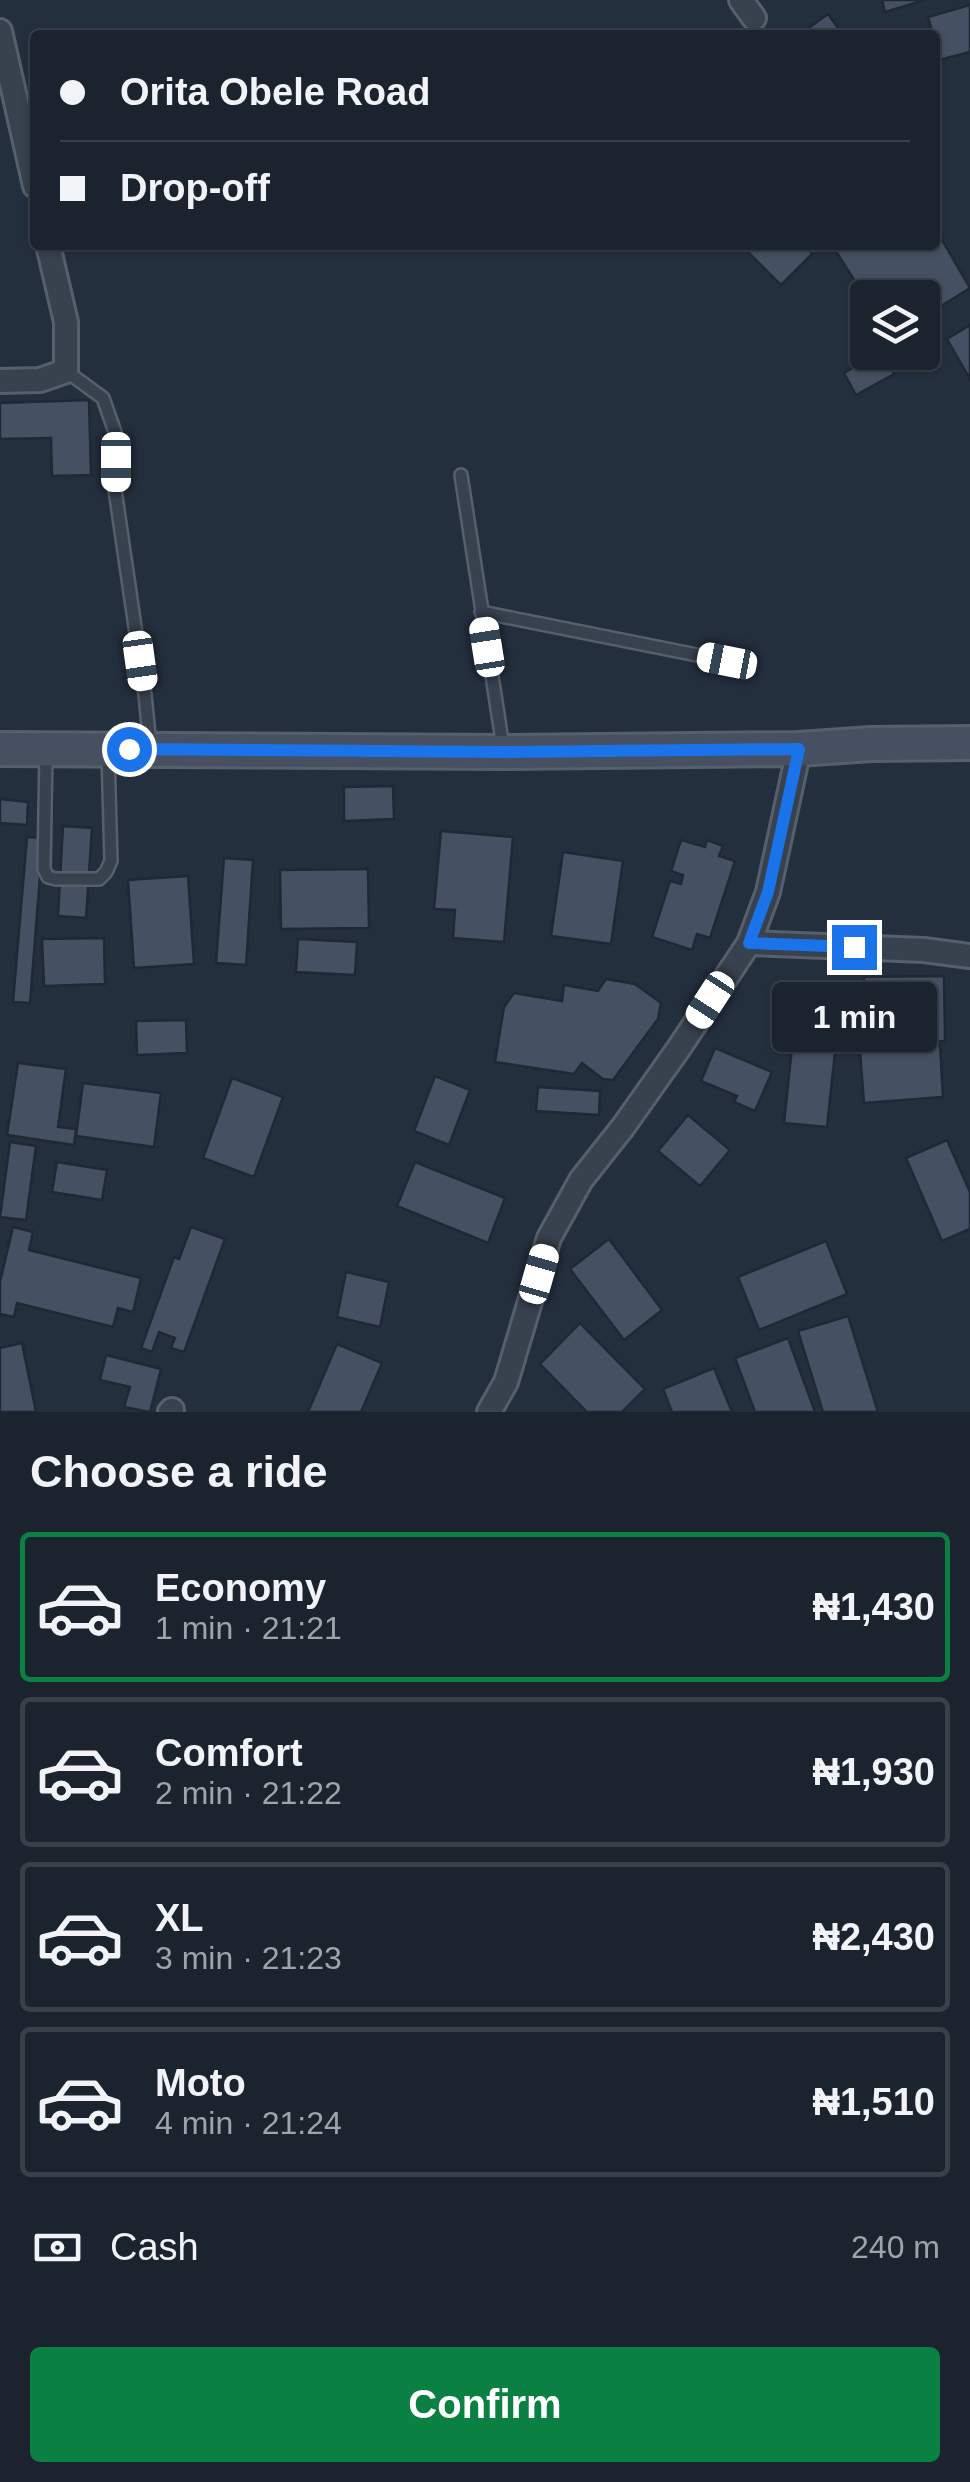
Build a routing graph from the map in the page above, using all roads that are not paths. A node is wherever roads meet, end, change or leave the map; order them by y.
1 (0, 31) edge
2 (30, 164) edge
3 (49, 250) edge
4 (66, 371) junction
5 (0, 380) edge
6 (461, 475) dead end
7 (481, 612) junction
8 (727, 661) dead end
9 (970, 743) edge
10 (0, 749) edge
11 (46, 749) junction
12 (108, 749) junction
13 (150, 749) junction
14 (799, 749) junction
15 (504, 752) junction
16 (749, 943) junction
17 (970, 956) edge
18 (490, 1412) edge

1 - 2 street
3 - 4 street
4 - 5 street
4 - 13 lane
6 - 7 lane
7 - 8 lane
7 - 15 lane
9 - 14 main road
10 - 11 main road
11 - 12 main road
11 - 12 lane
12 - 13 main road
13 - 15 main road
14 - 15 main road
14 - 16 street
16 - 17 street
16 - 18 street

